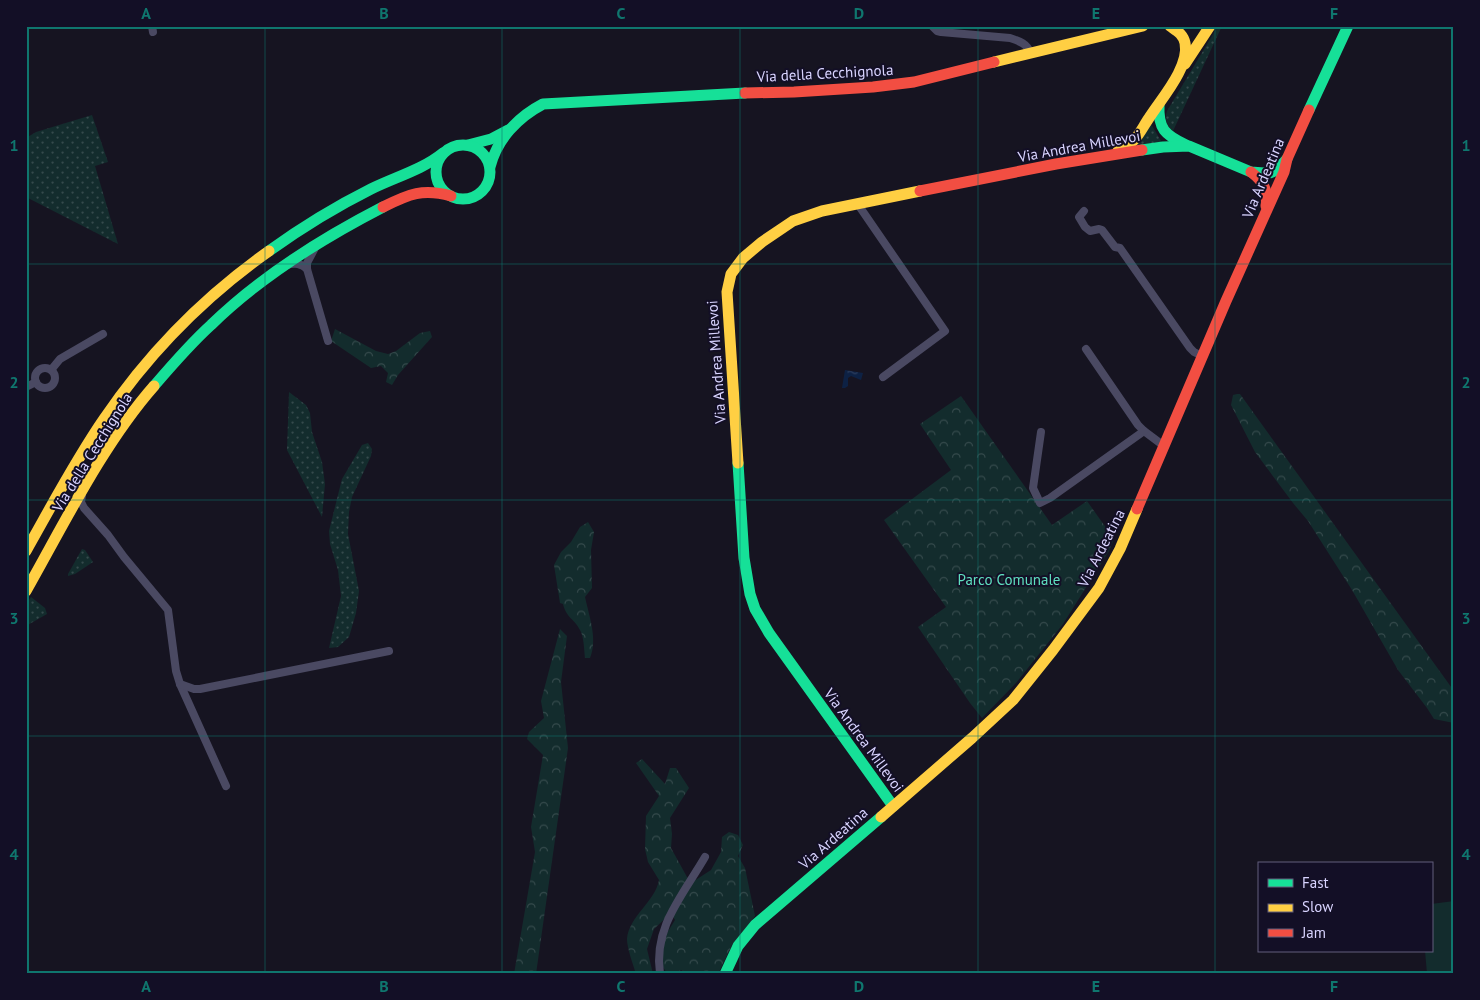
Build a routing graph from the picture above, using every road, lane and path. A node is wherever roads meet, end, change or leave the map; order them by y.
1 (932, 26) edge
2 (1143, 26) edge
3 (1170, 26) edge
4 (1210, 26) edge
5 (1348, 26) edge
6 (1030, 54) junction
7 (1180, 71) junction
8 (1159, 106) junction
9 (511, 128) junction
10 (468, 145) junction
11 (1188, 146) junction
12 (443, 154) junction
13 (1110, 154) junction
14 (1287, 159) junction
15 (490, 167) junction
16 (1251, 172) junction
17 (451, 196) junction
18 (857, 203) junction
19 (1084, 211) dead end
20 (1265, 212) junction
21 (318, 242) junction
22 (283, 265) junction
23 (308, 269) junction
24 (103, 334) dead end
25 (328, 341) dead end
26 (1086, 349) dead end
27 (1202, 356) junction
28 (51, 370) junction
29 (883, 377) dead end
30 (36, 382) junction
31 (26, 387) edge
32 (1144, 431) junction
33 (1041, 432) dead end
34 (1164, 446) junction
35 (83, 493) junction
36 (69, 516) junction
37 (95, 520) junction
38 (26, 550) edge
39 (26, 591) edge
40 (389, 651) dead end
41 (180, 684) junction
42 (226, 786) dead end
43 (893, 806) junction
44 (705, 857) dead end
45 (660, 974) edge
46 (725, 974) edge

1 - 6 street
2 - 6 street, Via della Cecchignola
3 - 7 street
4 - 7 street
5 - 14 street, Via Ardeatina
6 - 9 street, Via della Cecchignola
7 - 8 street
8 - 11 street
8 - 13 street
9 - 10 street, Via della Cecchignola
9 - 15 street, Via della Cecchignola
10 - 12 street
10 - 15 street
11 - 13 street, Via Andrea Millevoi
11 - 16 street, Via Andrea Millevoi
12 - 17 street
12 - 38 street, Via della Cecchignola
13 - 18 street, Via Andrea Millevoi
14 - 16 street
14 - 20 street, Via Ardeatina
15 - 17 street
16 - 20 street
17 - 21 street, Via della Cecchignola
18 - 29 street
18 - 43 street, Via Andrea Millevoi
19 - 27 street
20 - 27 street, Via Ardeatina
21 - 22 street, Via della Cecchignola
21 - 23 street
22 - 23 street
22 - 35 street, Via della Cecchignola
23 - 25 street
24 - 28 street
26 - 32 street
27 - 34 street, Via Ardeatina
28 - 30 street
28 - 30 street
30 - 31 street
32 - 33 street
32 - 34 street
34 - 43 street, Via Ardeatina
35 - 36 street, Via della Cecchignola
35 - 37 street
36 - 37 street
36 - 39 street, Via della Cecchignola
37 - 41 street
40 - 41 street
41 - 42 street
43 - 46 street, Via Ardeatina
44 - 45 street

